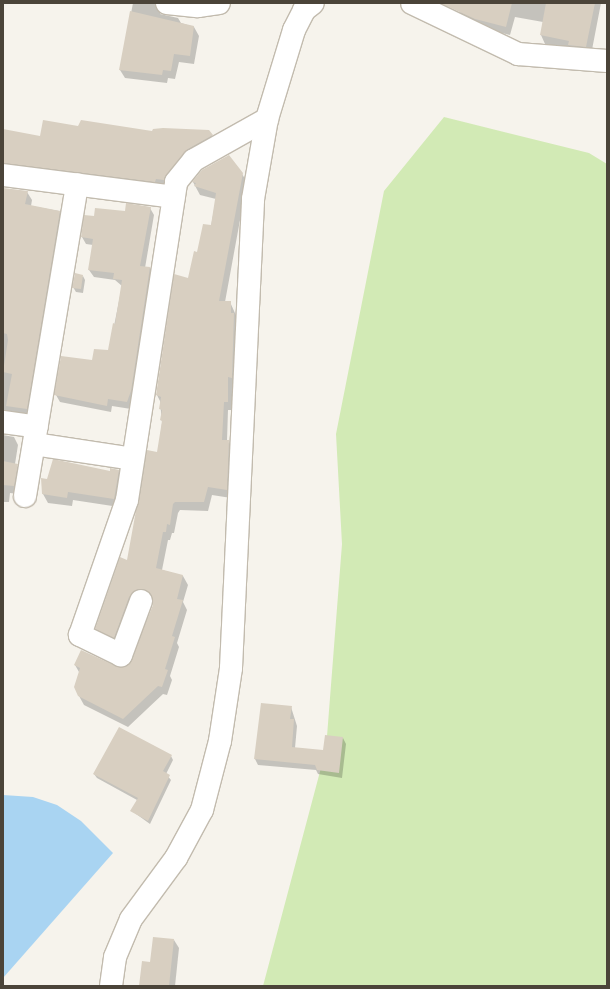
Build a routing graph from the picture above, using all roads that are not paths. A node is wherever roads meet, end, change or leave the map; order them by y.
1 (167, 3) edge
2 (219, 3) edge
3 (313, 3) edge
4 (412, 3) edge
5 (607, 61) edge
6 (267, 119) junction
7 (3, 174) edge
8 (77, 184) junction
9 (174, 197) junction
10 (3, 422) edge
11 (36, 436) junction
12 (133, 459) junction
13 (25, 496) dead end
14 (141, 601) dead end
15 (111, 986) edge

1 - 2 street
3 - 6 street
4 - 5 street
6 - 9 street
6 - 15 street
7 - 8 street
8 - 9 street
8 - 11 street
9 - 12 street
10 - 11 street
11 - 12 street
11 - 13 street
12 - 14 street

